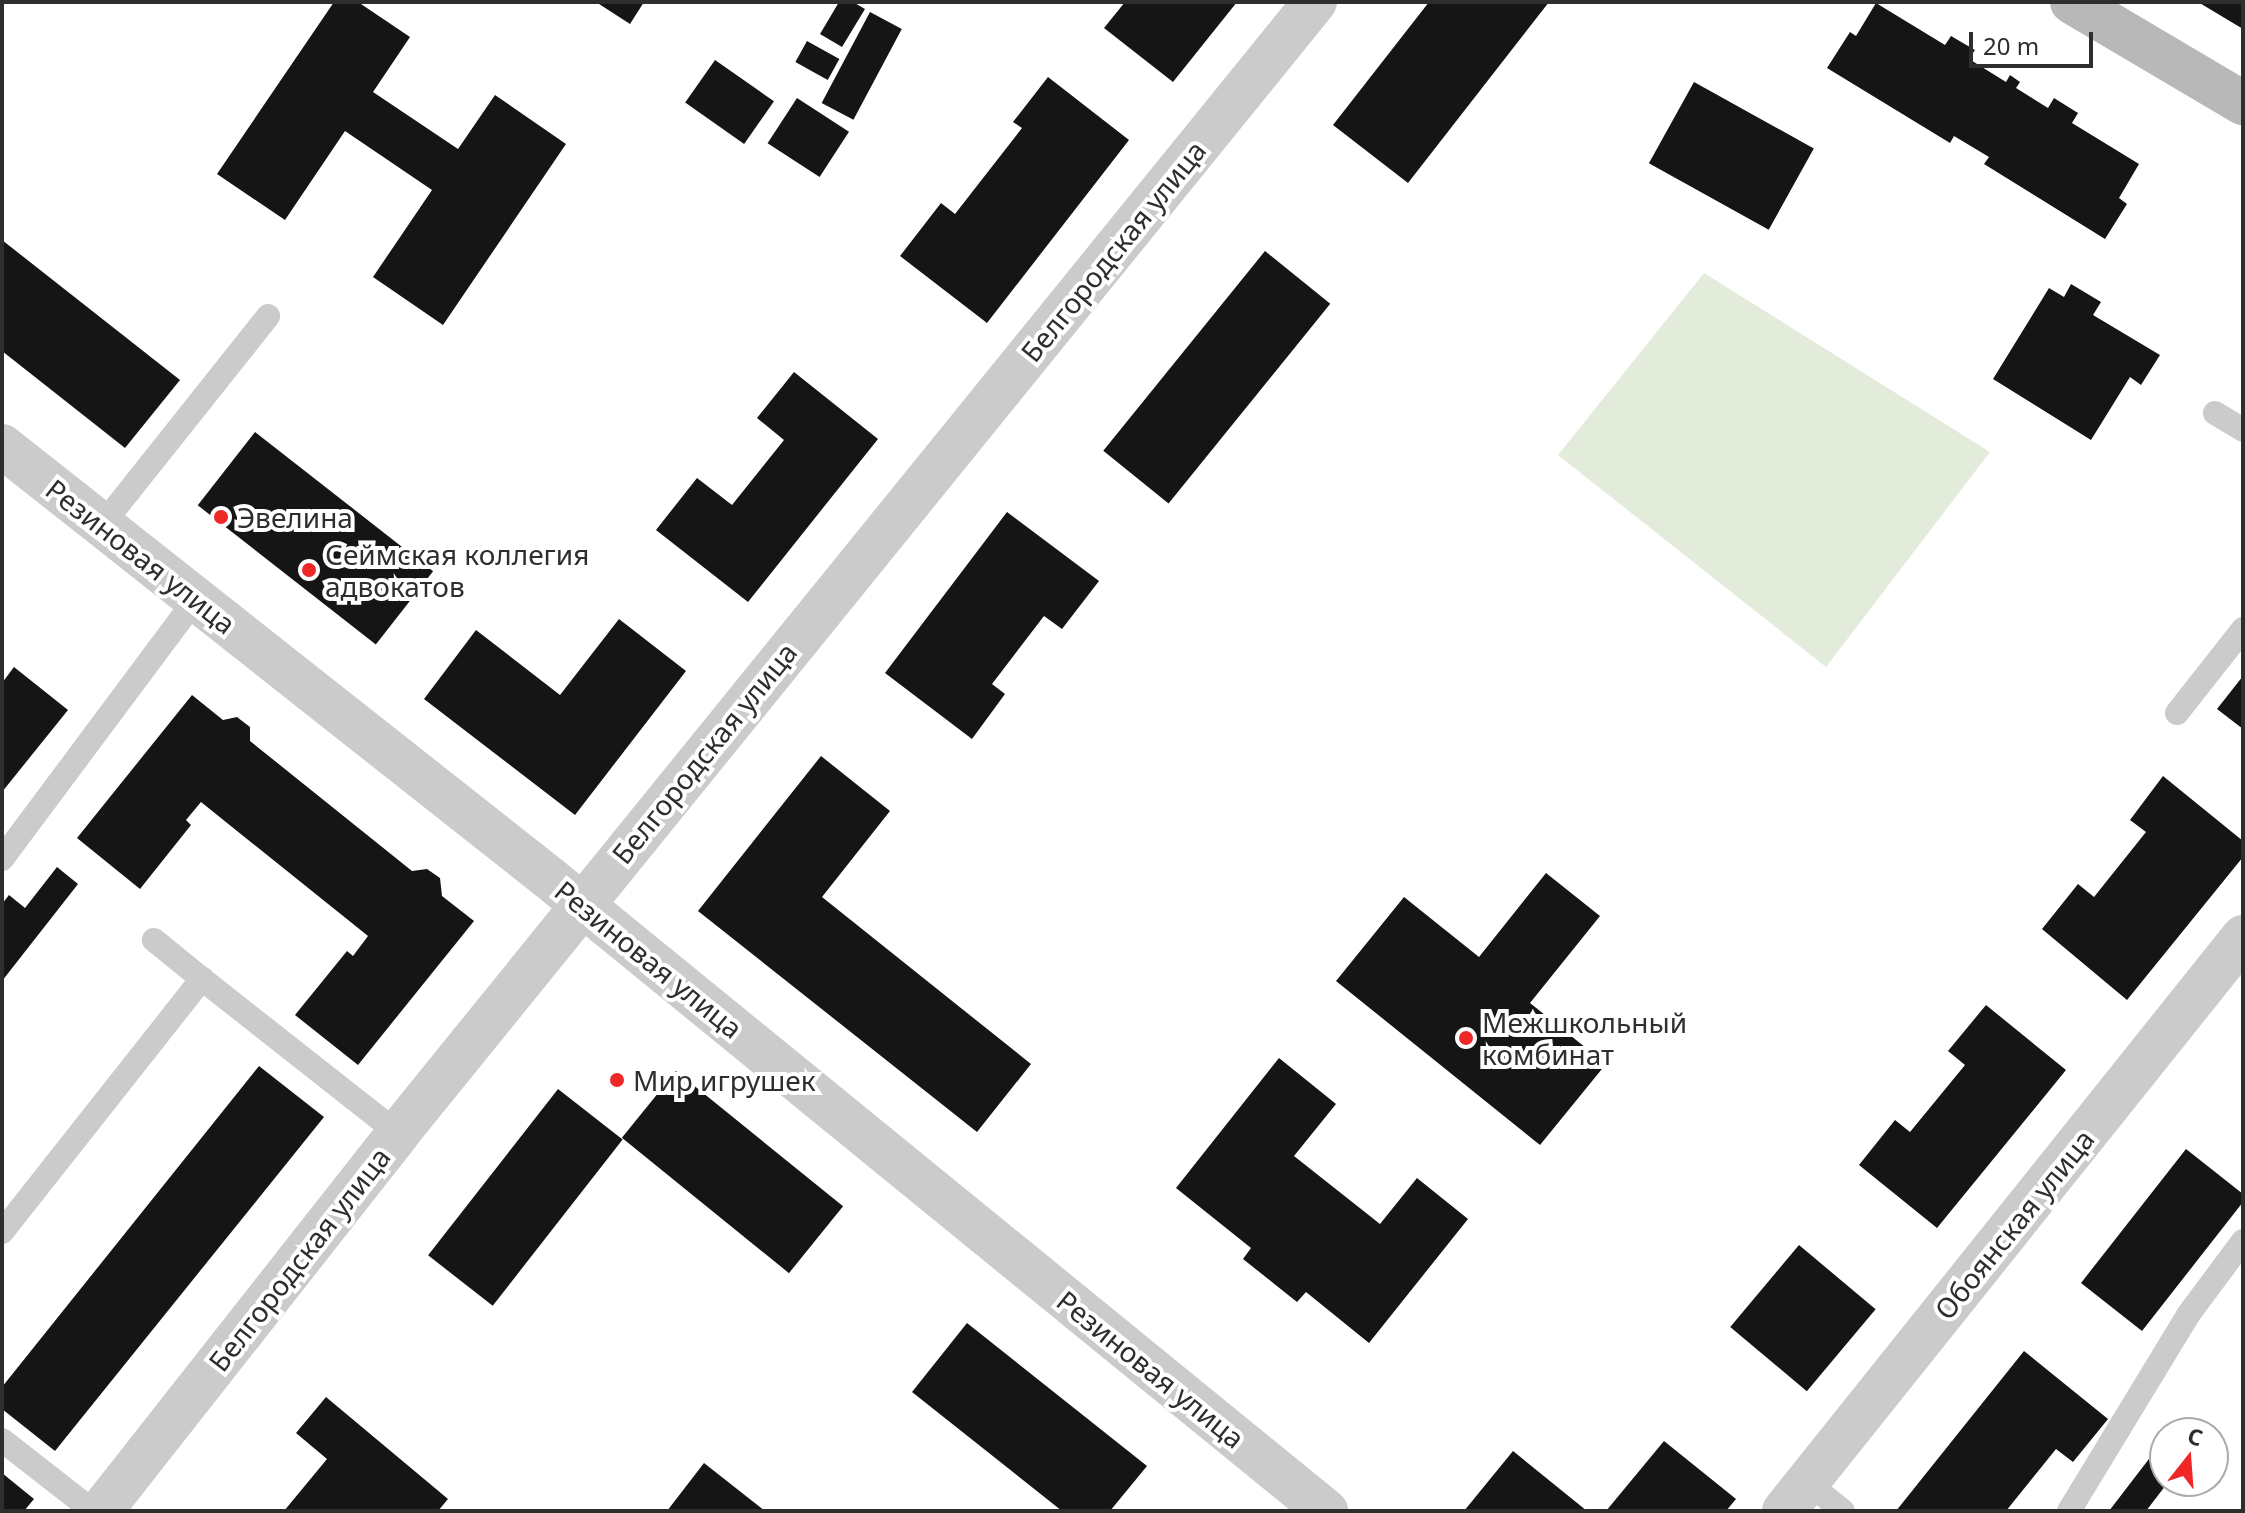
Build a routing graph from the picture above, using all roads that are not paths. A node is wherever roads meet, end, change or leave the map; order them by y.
1 (1315, 2) edge
2 (2072, 2) edge
3 (2243, 103) edge
4 (268, 316) dead end
5 (2215, 413) dead end
6 (2243, 430) edge
7 (2, 446) edge
8 (102, 525) junction
9 (196, 599) junction
10 (2243, 629) edge
11 (2177, 713) dead end
12 (2, 859) edge
13 (581, 905) junction
14 (2243, 937) edge
15 (154, 940) dead end
16 (202, 979) junction
17 (398, 1133) junction
18 (2, 1232) edge
19 (2243, 1241) edge
20 (2, 1440) edge
21 (1795, 1496) edge
22 (93, 1511) edge
23 (101, 1511) edge
24 (1326, 1511) edge
25 (1843, 1511) edge
26 (2069, 1511) edge

1 - 13 street, Белгородская улица
2 - 3 main road
4 - 8 lane
5 - 6 lane
7 - 8 street, Резиновая улица
8 - 9 street, Резиновая улица
9 - 12 lane
9 - 13 street, Резиновая улица
10 - 11 lane
13 - 17 street, Белгородская улица
13 - 24 street, Резиновая улица
14 - 21 street, Обоянская улица
15 - 16 lane
16 - 17 lane
16 - 18 lane
17 - 23 street, Белгородская улица
19 - 26 lane
20 - 22 lane
21 - 25 lane

